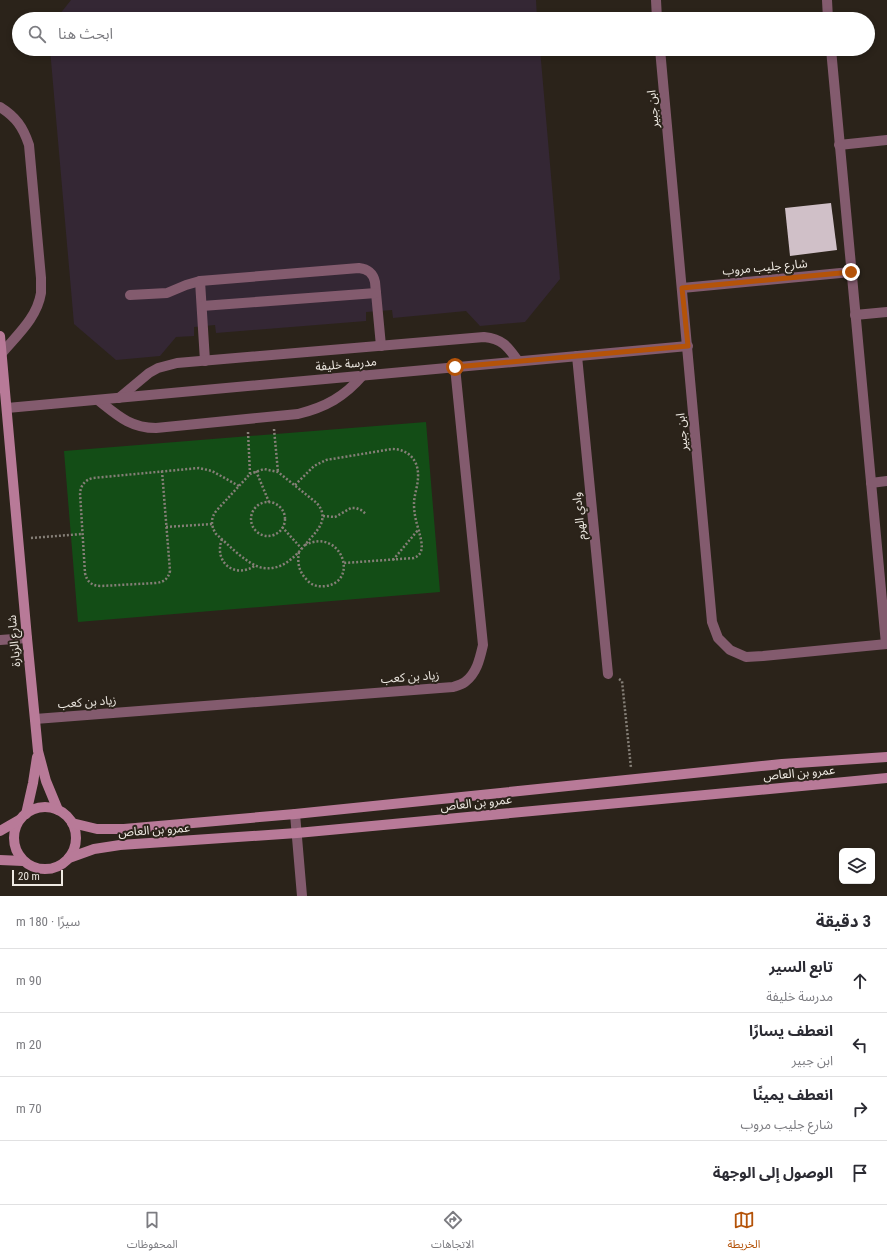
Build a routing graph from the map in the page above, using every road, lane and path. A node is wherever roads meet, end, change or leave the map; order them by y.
1 (656, 0) edge
2 (827, 0) edge
3 (657, 12) edge
4 (828, 12) edge
5 (661, 56) edge
6 (832, 56) edge
7 (0, 107) edge
8 (887, 140) edge
9 (839, 145) junction
10 (851, 272) junction
11 (200, 281) junction
12 (682, 288) junction
13 (376, 293) junction
14 (130, 295) dead end
15 (202, 306) junction
16 (887, 312) edge
17 (855, 315) junction
18 (0, 336) edge
19 (381, 346) junction
20 (688, 346) junction
21 (2, 353) junction
22 (577, 356) junction
23 (205, 361) junction
24 (518, 361) junction
25 (455, 367) junction
26 (364, 375) junction
27 (119, 398) junction
28 (98, 400) junction
29 (7, 408) junction
30 (273, 416) junction
31 (247, 419) junction
32 (162, 471) junction
33 (256, 471) junction
34 (278, 472) junction
35 (250, 474) junction
36 (887, 481) edge
37 (871, 483) junction
38 (295, 485) junction
39 (239, 486) junction
40 (269, 502) junction
41 (366, 514) dead end
42 (322, 516) junction
43 (212, 524) junction
44 (166, 527) junction
45 (282, 527) junction
46 (418, 530) junction
47 (82, 534) junction
48 (19, 539) junction
49 (222, 539) junction
50 (303, 547) junction
51 (299, 552) junction
52 (393, 560) junction
53 (344, 564) junction
54 (256, 566) junction
55 (27, 638) junction
56 (0, 640) edge
57 (886, 644) edge
58 (608, 674) joint
59 (35, 719) junction
60 (38, 751) junction
61 (887, 757) edge
62 (887, 778) edge
63 (632, 780) junction
64 (58, 810) junction
65 (295, 814) junction
66 (22, 817) junction
67 (72, 823) junction
68 (0, 831) edge
69 (297, 833) junction
70 (69, 858) junction
71 (0, 860) edge
72 (23, 861) junction
73 (302, 896) edge

1 - 3 street
2 - 4 street
5 - 12 street, ابن جبير
6 - 9 street, ابن جبير
7 - 21 street
8 - 9 street
9 - 10 street, ابن جبير
10 - 12 street, شارع جليب مروب
10 - 17 street, ابن جبير
11 - 13 street
11 - 14 street
11 - 15 street
12 - 20 street, ابن جبير
13 - 15 street
13 - 19 street
15 - 23 street
16 - 17 street
17 - 37 street, ابن جبير
18 - 21 street, شارع الزبارة
19 - 23 street
19 - 24 street
20 - 22 street, مدرسة خليفة
20 - 57 street, ابن جبير
21 - 29 street, شارع الزبارة
22 - 24 street, مدرسة خليفة
22 - 58 street, وادي الهرم
23 - 27 street
24 - 25 street, مدرسة خليفة
25 - 26 street, مدرسة خليفة
25 - 59 street, زياد بن كعب
26 - 27 street, مدرسة خليفة
26 - 30 street
27 - 28 street, مدرسة خليفة
28 - 29 street, مدرسة خليفة
28 - 31 street
29 - 48 street, شارع الزبارة
30 - 31 street
30 - 34 path
31 - 35 path
32 - 39 path
32 - 44 path
32 - 47 path
33 - 34 path
33 - 35 path
33 - 40 path
34 - 38 path
35 - 39 path
36 - 37 street
37 - 57 street, ابن جبير
38 - 42 path
38 - 46 path
39 - 43 path
40 - 45 path
40 - 45 path
41 - 42 path
42 - 50 path
43 - 44 path
43 - 49 path
44 - 47 path
45 - 50 path
46 - 52 path
46 - 52 path
47 - 48 path
48 - 55 street, شارع الزبارة
49 - 54 path
49 - 54 path
50 - 51 path
50 - 53 path
51 - 53 path
51 - 54 path
52 - 53 path
55 - 56 street
55 - 59 street, شارع الزبارة
58 - 63 path
59 - 60 street, شارع الزبارة
60 - 64 street, شارع الزبارة
60 - 66 street, شارع الزبارة
61 - 63 street, عمرو بن العاص
62 - 69 street, عمرو بن العاص
63 - 65 street, عمرو بن العاص
64 - 66 street
64 - 67 street
65 - 67 street, عمرو بن العاص
65 - 69 street
66 - 68 street
66 - 72 street
67 - 70 street
69 - 70 street, عمرو بن العاص
69 - 73 street
70 - 72 street
71 - 72 street

